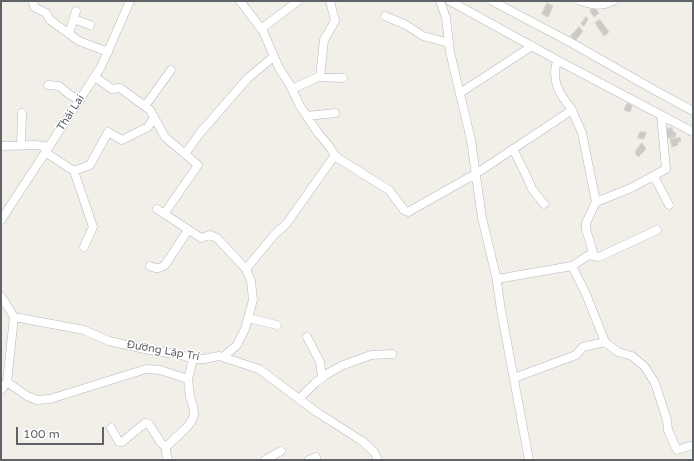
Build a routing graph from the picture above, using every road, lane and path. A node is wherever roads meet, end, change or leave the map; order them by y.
1 (33, 1) edge
2 (130, 1) edge
3 (240, 1) edge
4 (298, 1) edge
5 (330, 1) edge
6 (440, 1) edge
7 (450, 1) edge
8 (492, 1) edge
9 (580, 1) edge
10 (613, 1) edge
11 (385, 16) dead end
12 (90, 25) dead end
13 (261, 29) junction
14 (69, 34) junction
15 (449, 43) junction
16 (532, 46) junction
17 (108, 52) junction
18 (273, 56) junction
19 (557, 60) junction
20 (171, 70) dead end
21 (95, 77) junction
22 (320, 77) junction
23 (343, 78) dead end
24 (48, 85) dead end
25 (292, 90) junction
26 (460, 93) junction
27 (80, 100) junction
28 (145, 106) junction
29 (572, 110) junction
30 (693, 111) edge
31 (22, 113) dead end
32 (335, 113) dead end
33 (661, 114) junction
34 (307, 116) junction
35 (154, 117) junction
36 (693, 132) edge
37 (1, 146) edge
38 (21, 146) junction
39 (513, 149) junction
40 (47, 150) junction
41 (185, 154) junction
42 (335, 155) junction
43 (74, 171) junction
44 (477, 173) junction
45 (654, 176) junction
46 (596, 202) junction
47 (544, 204) dead end
48 (669, 205) dead end
49 (157, 209) dead end
50 (164, 214) junction
51 (1, 220) edge
52 (188, 230) junction
53 (657, 230) dead end
54 (84, 247) dead end
55 (594, 256) junction
56 (150, 266) dead end
57 (572, 266) junction
58 (246, 270) junction
59 (496, 279) junction
60 (1, 296) edge
61 (14, 317) junction
62 (248, 318) junction
63 (277, 325) dead end
64 (307, 337) dead end
65 (605, 342) junction
66 (392, 354) dead end
67 (223, 357) junction
68 (192, 358) junction
69 (322, 377) junction
70 (514, 378) junction
71 (188, 379) junction
72 (7, 382) junction
73 (1, 390) edge
74 (299, 399) junction
75 (110, 428) dead end
76 (693, 445) edge
77 (166, 447) junction
78 (281, 451) dead end
79 (168, 460) edge
80 (265, 460) edge
81 (378, 460) edge
82 (529, 460) edge

1 - 14 street
2 - 17 street, Thái Lai
3 - 13 street
4 - 13 street
5 - 22 street
6 - 15 street
7 - 16 street
8 - 30 street
9 - 10 street
11 - 15 street
12 - 14 street
13 - 18 street
14 - 17 street
15 - 26 street
16 - 19 street
16 - 26 street
17 - 21 street, Thái Lai
18 - 25 street
18 - 41 street
19 - 29 street
19 - 33 street
20 - 28 street
21 - 27 street, Thái Lai
21 - 28 street
22 - 23 street
22 - 25 street
24 - 27 street
25 - 34 street
26 - 44 street
27 - 40 street, Thái Lai
28 - 35 street
29 - 39 street
29 - 46 street
31 - 38 street
32 - 34 street
33 - 36 street
33 - 45 street
34 - 42 street
35 - 41 street
35 - 43 street
37 - 38 street
38 - 40 street
39 - 44 street
39 - 47 street
40 - 43 street
40 - 51 street, Thái Lai
41 - 50 street
42 - 44 street
42 - 58 street
43 - 54 street
44 - 59 street
45 - 46 street
45 - 48 street
46 - 55 street
49 - 50 street
50 - 52 street
52 - 56 street
52 - 58 street
53 - 55 street
55 - 57 street
57 - 59 street
57 - 65 street
58 - 62 street
59 - 70 street
60 - 61 street
61 - 68 street, Đường Lập Trí
61 - 72 street
62 - 63 street
62 - 67 street
64 - 69 street
65 - 70 street
65 - 76 street
66 - 69 street
67 - 68 street, Đường Lập Trí
67 - 74 street, Đường Lập Trí
68 - 71 street
69 - 74 street
70 - 82 street
71 - 72 street
71 - 77 street
72 - 73 street
74 - 81 street, Đường Lập Trí
75 - 77 street
77 - 79 street
78 - 80 street

